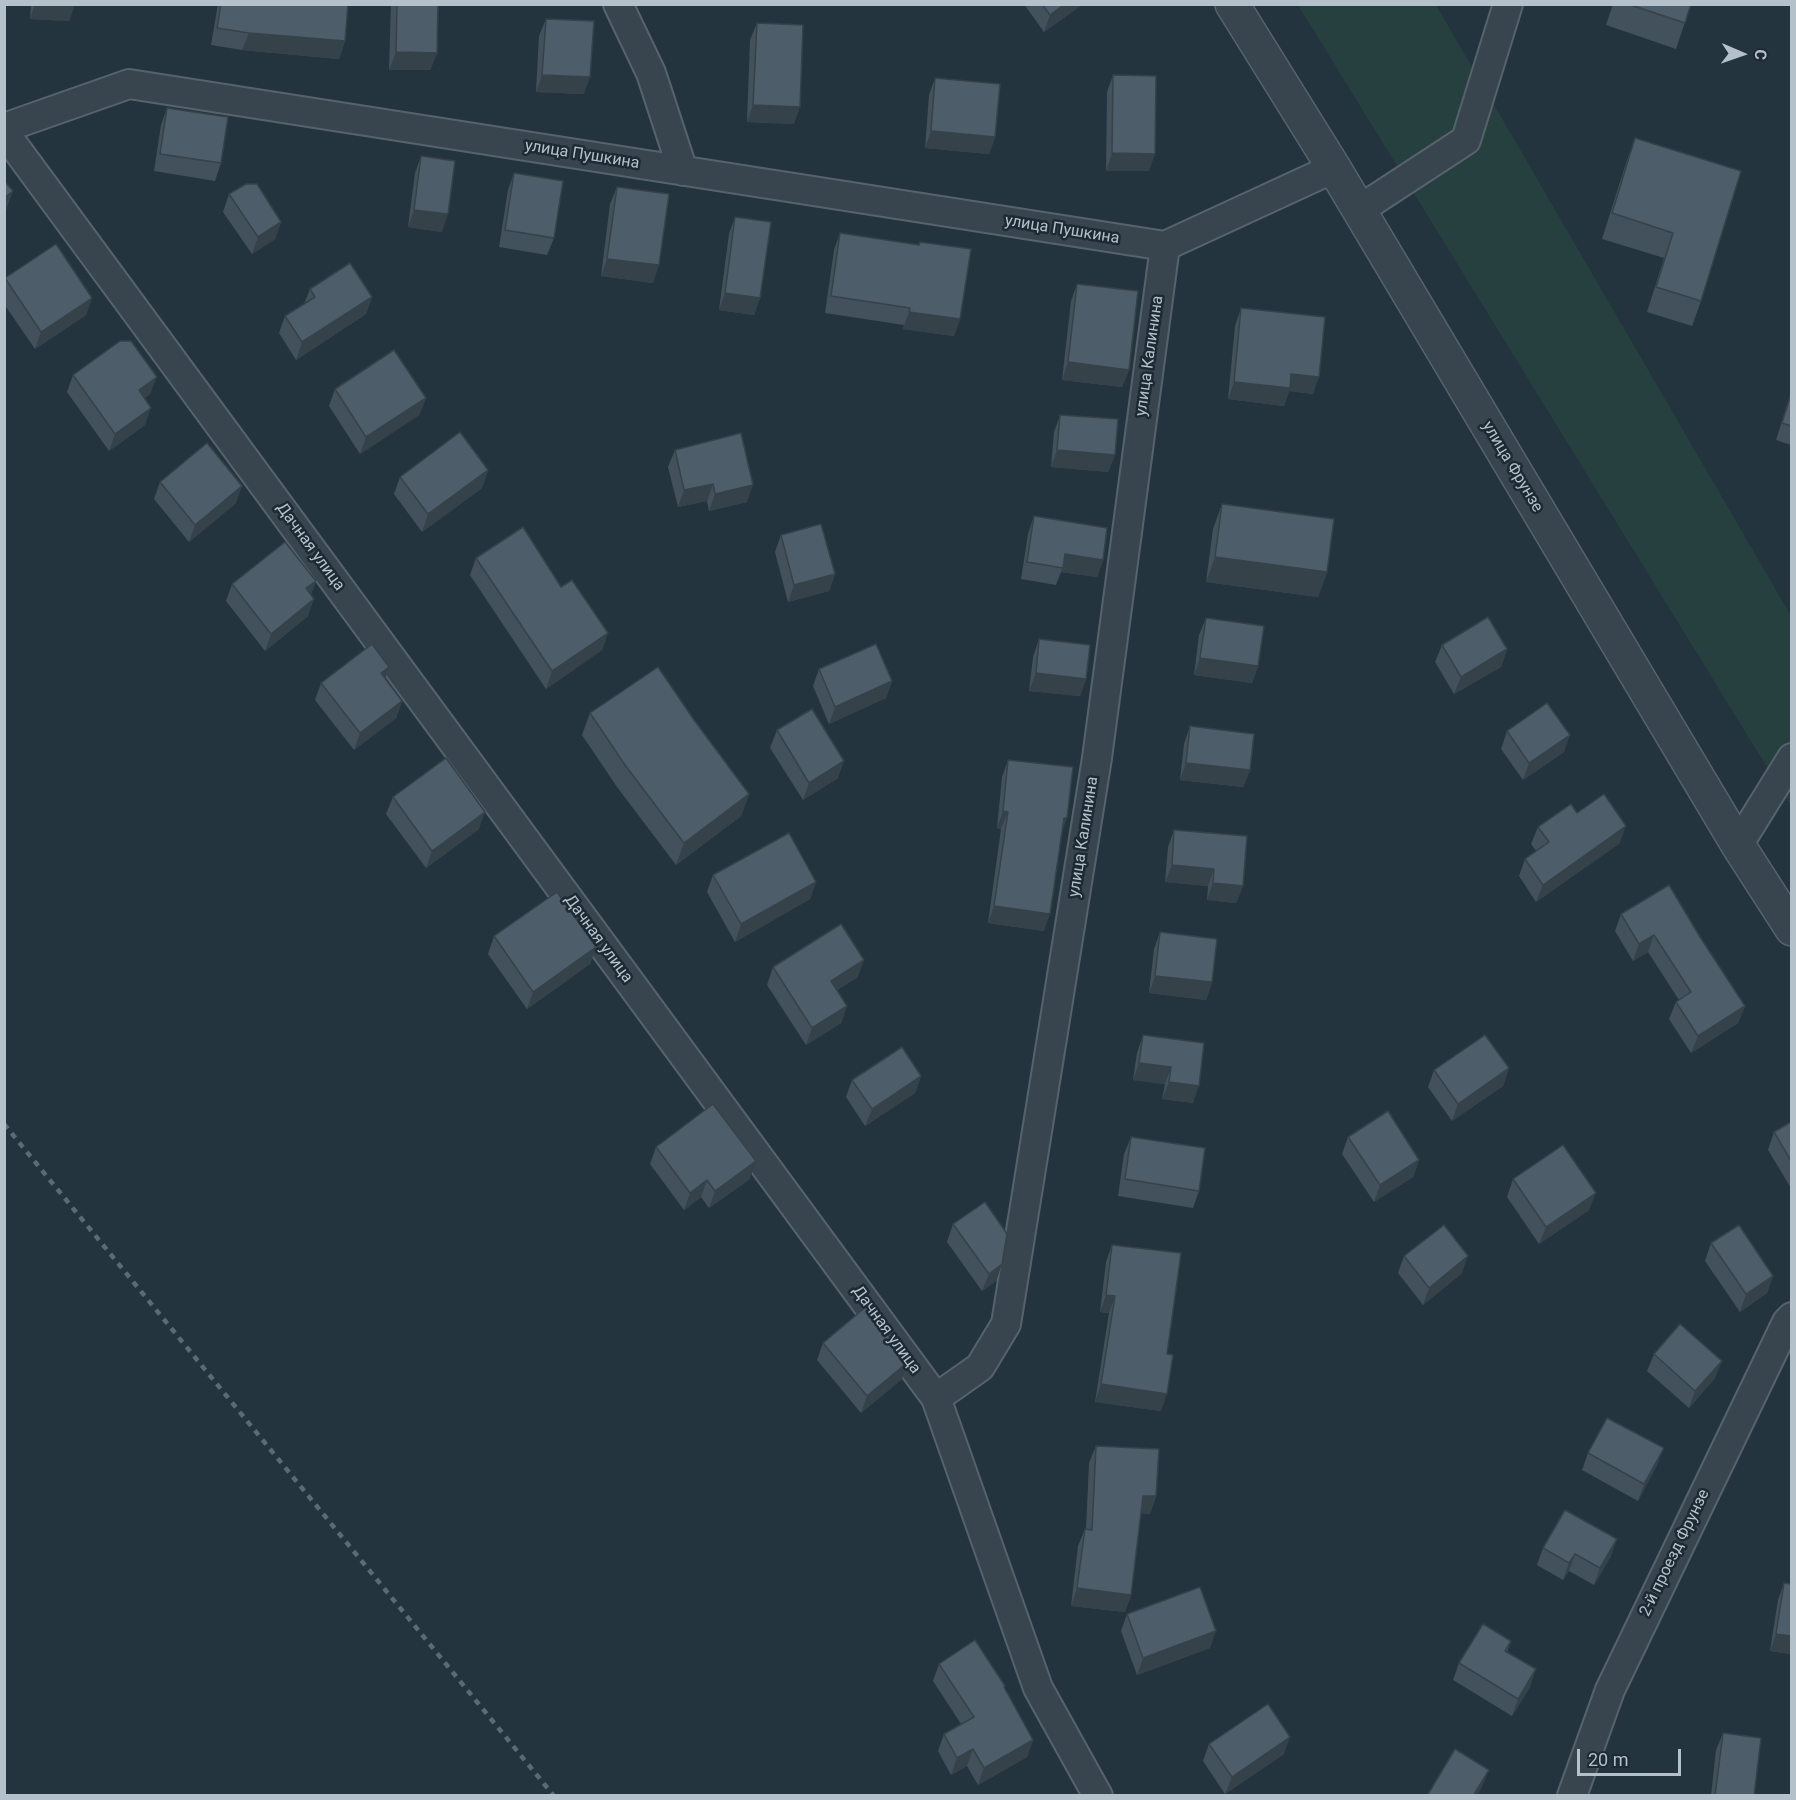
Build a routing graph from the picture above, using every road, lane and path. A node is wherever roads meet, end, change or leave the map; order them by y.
1 (618, 4) edge
2 (1232, 4) edge
3 (1508, 4) edge
4 (4, 130) edge
5 (1334, 168) junction
6 (683, 171) junction
7 (1359, 210) junction
8 (1165, 246) junction
9 (1791, 758) edge
10 (1738, 845) junction
11 (1791, 929) edge
12 (1791, 1317) edge
13 (936, 1398) junction
14 (1098, 1796) edge
15 (1572, 1796) edge

1 - 6 street
2 - 5 street, улица Фрунзе
3 - 7 street
4 - 6 street, улица Пушкина
4 - 13 street, Дачная улица
5 - 7 street, улица Фрунзе
5 - 8 street
6 - 8 street, улица Пушкина
7 - 10 street, улица Фрунзе
8 - 13 street, улица Калинина
9 - 10 street
10 - 11 street, улица Фрунзе
12 - 15 street, 2-й проезд Фрунзе
13 - 14 street, Дачная улица

